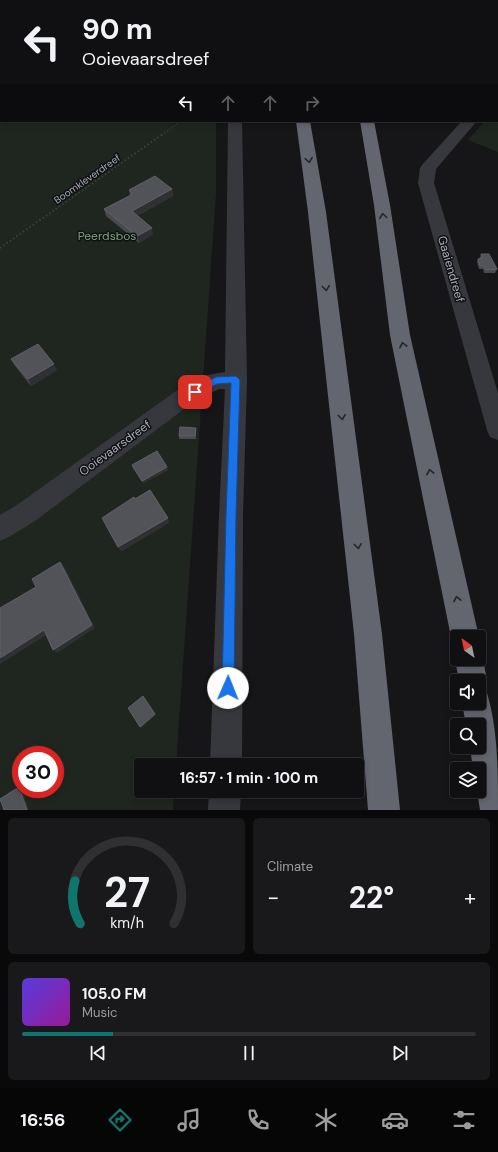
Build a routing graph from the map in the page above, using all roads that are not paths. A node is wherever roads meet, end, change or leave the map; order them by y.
1 (235, 122) edge
2 (303, 122) edge
3 (367, 122) edge
4 (469, 122) edge
5 (236, 380) junction
6 (498, 430) edge
7 (0, 529) edge
8 (463, 630) edge
9 (478, 710) edge
10 (226, 758) edge
11 (225, 798) edge
12 (224, 810) edge
13 (384, 810) edge
14 (496, 810) edge

1 - 5 street
2 -> 13 highway
8 -> 3 highway
4 - 6 street, Gaaiendreef
5 - 7 street, Ooievaarsdreef
5 - 10 street
9 - 14 highway
11 - 12 street

